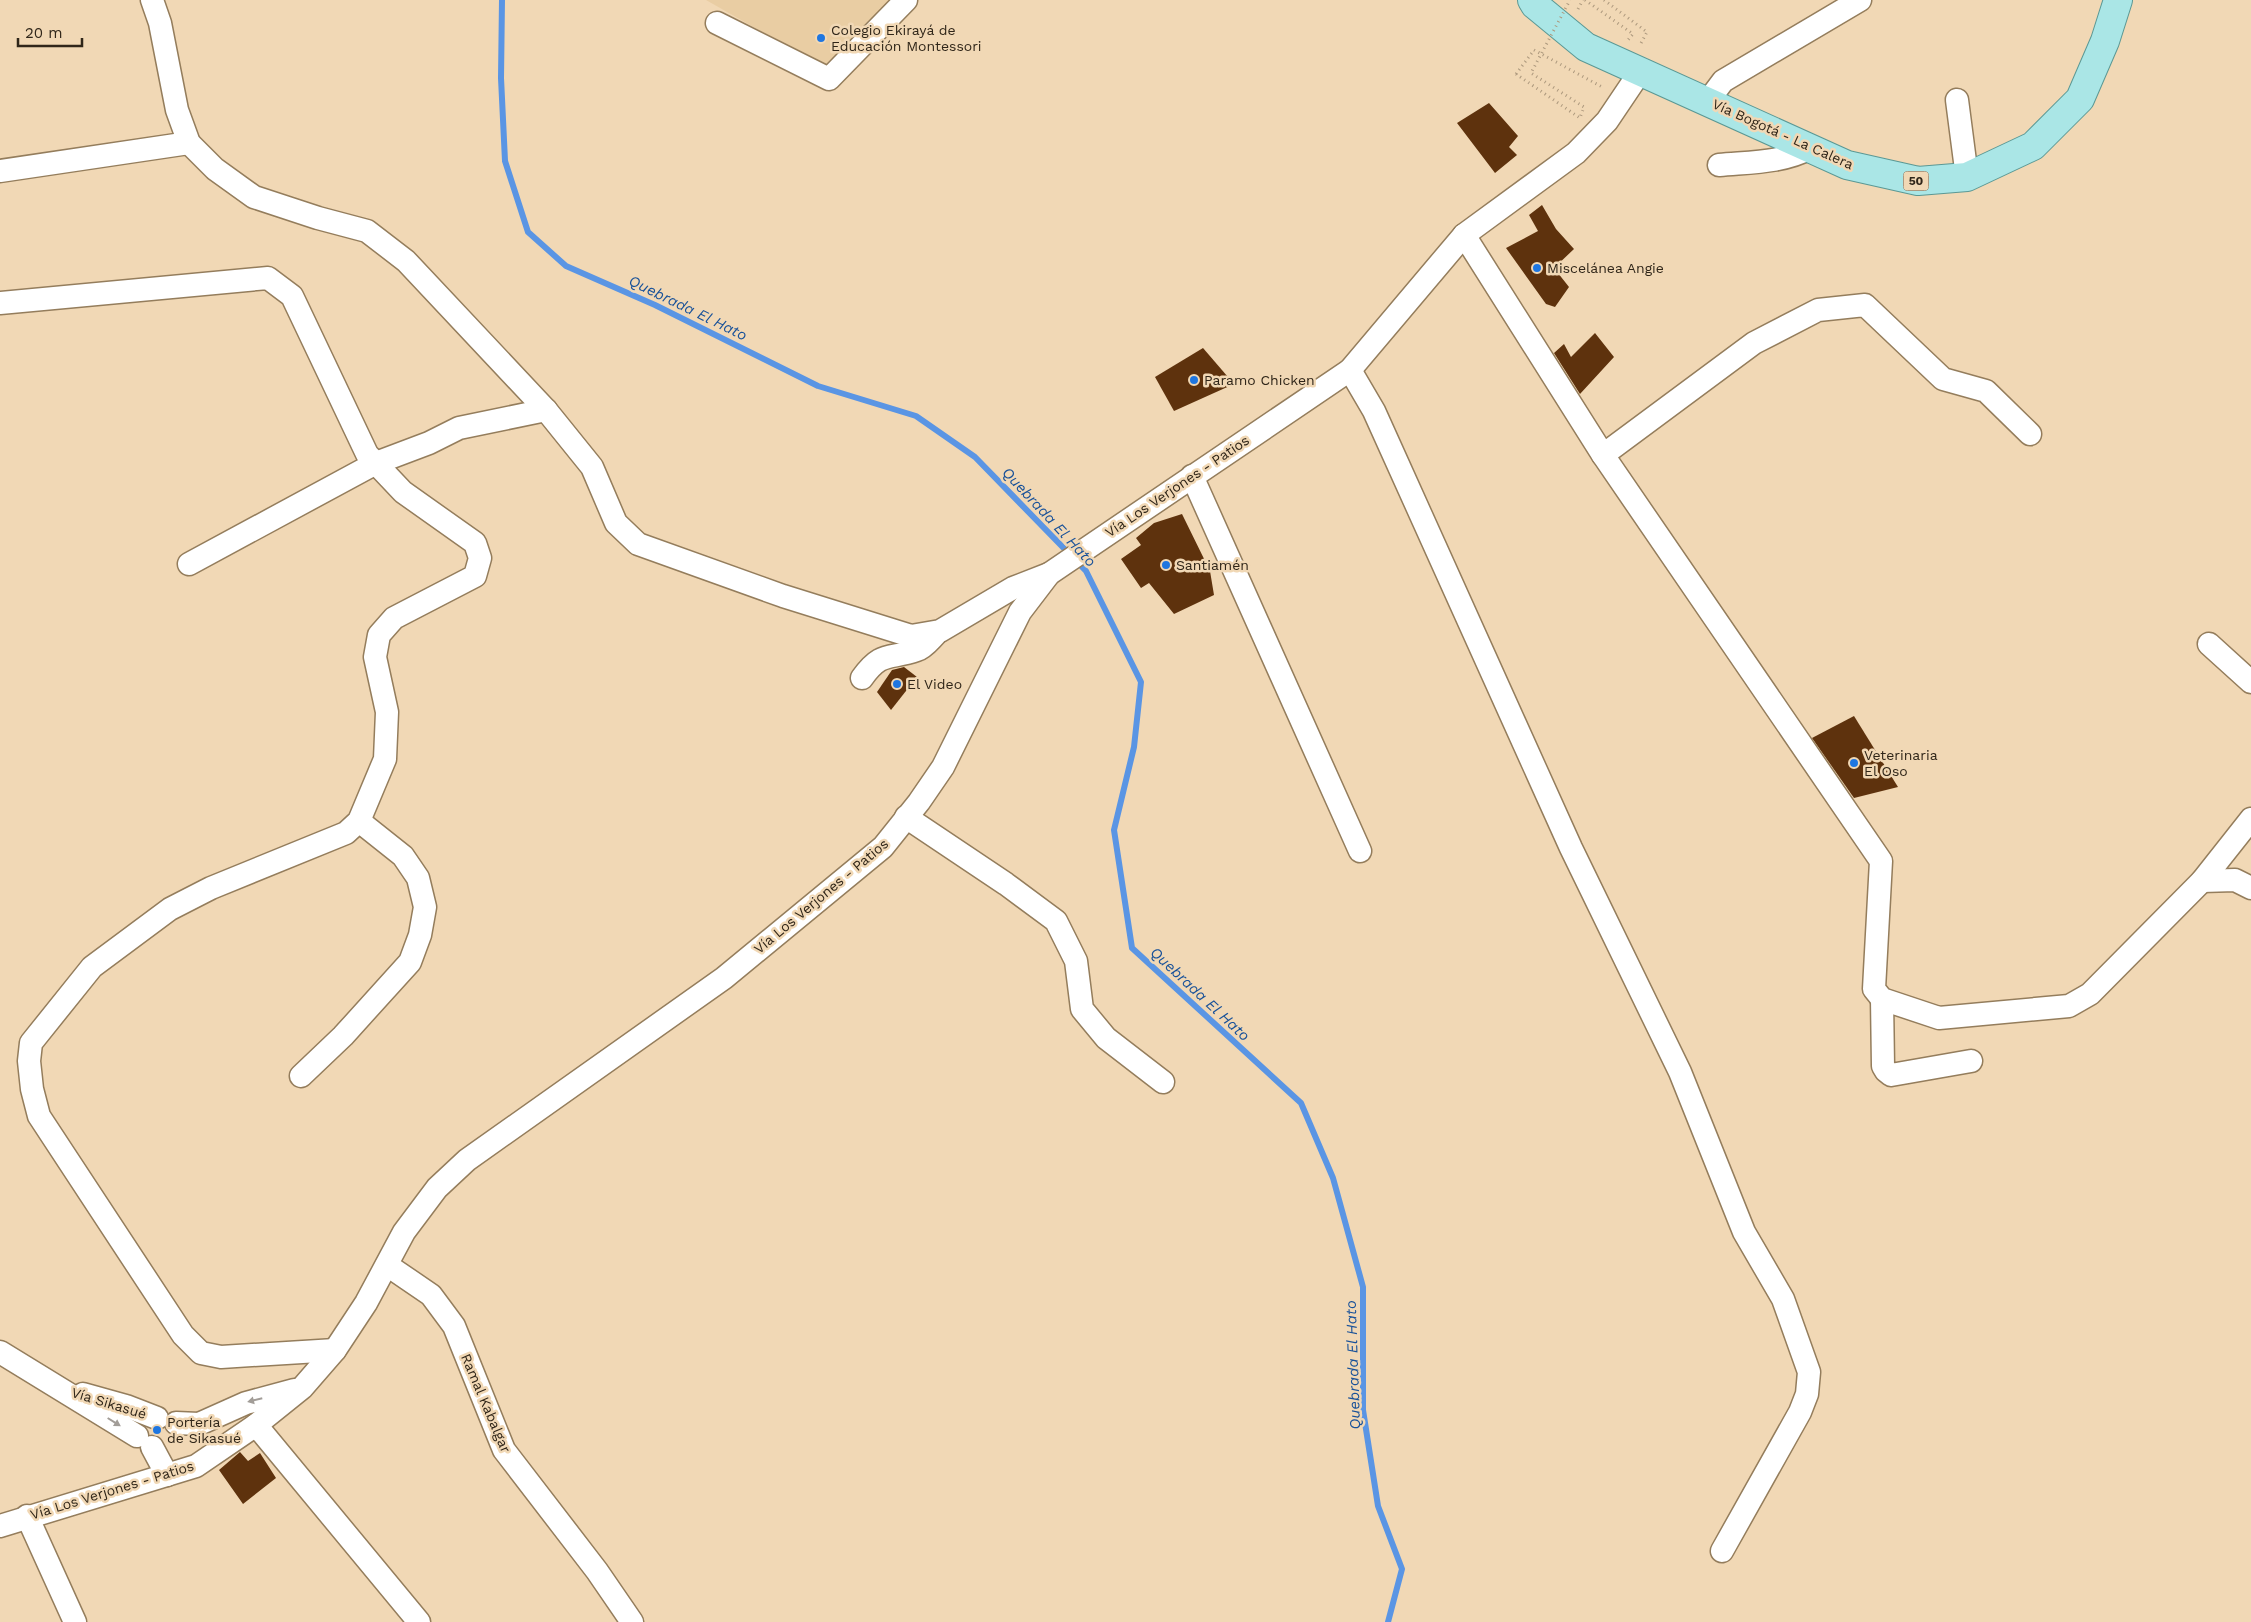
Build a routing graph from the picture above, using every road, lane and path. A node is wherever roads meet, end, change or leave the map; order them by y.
1 (152, 0) edge
2 (906, 0) edge
3 (1532, 0) edge
4 (1570, 0) edge
5 (1584, 0) edge
6 (1604, 0) edge
7 (1860, 0) edge
8 (2118, 0) edge
9 (1578, 10) dead end
10 (717, 23) dead end
11 (1626, 42) dead end
12 (1644, 60) junction
13 (1622, 98) junction
14 (1957, 100) dead end
15 (1708, 101) junction
16 (189, 143) junction
17 (1810, 148) junction
18 (1719, 165) dead end
19 (0, 171) edge
20 (1967, 177) junction
21 (1464, 235) junction
22 (0, 303) edge
23 (1350, 370) junction
24 (546, 410) junction
25 (2030, 434) dead end
26 (1603, 454) junction
27 (376, 463) junction
28 (1192, 476) junction
29 (1064, 563) junction
30 (188, 564) dead end
31 (940, 631) junction
32 (2209, 644) dead end
33 (862, 678) dead end
34 (2251, 682) edge
35 (906, 817) junction
36 (2251, 819) edge
37 (359, 820) junction
38 (1360, 851) dead end
39 (2202, 881) junction
40 (2251, 888) edge
41 (1882, 999) junction
42 (1971, 1062) dead end
43 (301, 1076) dead end
44 (1163, 1082) dead end
45 (387, 1265) junction
46 (336, 1350) junction
47 (0, 1352) edge
48 (61, 1388) junction
49 (302, 1388) junction
50 (256, 1425) junction
51 (167, 1475) junction
52 (27, 1516) junction
53 (0, 1526) edge
54 (1722, 1551) dead end
55 (74, 1622) edge
56 (418, 1622) edge
57 (632, 1622) edge

1 - 16 street
2 - 10 street
3 - 12 main road, Vía Bogotá - La Calera / 50
4 - 13 path, bridge
5 - 9 path
5 - 11 path
6 - 12 path
7 - 15 street
8 - 20 main road, Vía Bogotá - La Calera / 50
12 - 13 street, Vía Los Verjones - Patios
12 - 15 main road, Vía Bogotá - La Calera / 50
13 - 21 street, Vía Los Verjones - Patios
14 - 20 street
15 - 17 main road, Vía Bogotá - La Calera / 50
16 - 19 street
16 - 24 street
17 - 18 street
17 - 20 main road, Vía Bogotá - La Calera / 50
21 - 23 street, Vía Los Verjones - Patios
21 - 26 street
22 - 27 street
23 - 28 street, Vía Los Verjones - Patios
23 - 54 street
24 - 27 street
24 - 31 street
25 - 26 street
26 - 41 street
27 - 30 street
27 - 37 street
28 - 29 street, Vía Los Verjones - Patios
28 - 38 street
29 - 31 street
29 - 35 street, Vía Los Verjones - Patios
31 - 33 street
32 - 34 street
35 - 44 street
35 - 45 street, Vía Los Verjones - Patios
36 - 39 street
37 - 43 street
37 - 46 street
39 - 40 street
39 - 41 street
41 - 42 street
45 - 46 street, Vía Los Verjones - Patios
45 - 57 street, Ramal Kabalgar
46 - 49 street, Vía Los Verjones - Patios
47 - 48 street
49 -> 48 street, Vía Sikasué
48 -> 51 street, Vía Sikasué
49 - 50 street, Vía Los Verjones - Patios
50 - 51 street, Vía Los Verjones - Patios
50 - 56 street
51 - 52 street, Vía Los Verjones - Patios
52 - 53 street, Vía Los Verjones - Patios
52 - 55 street

